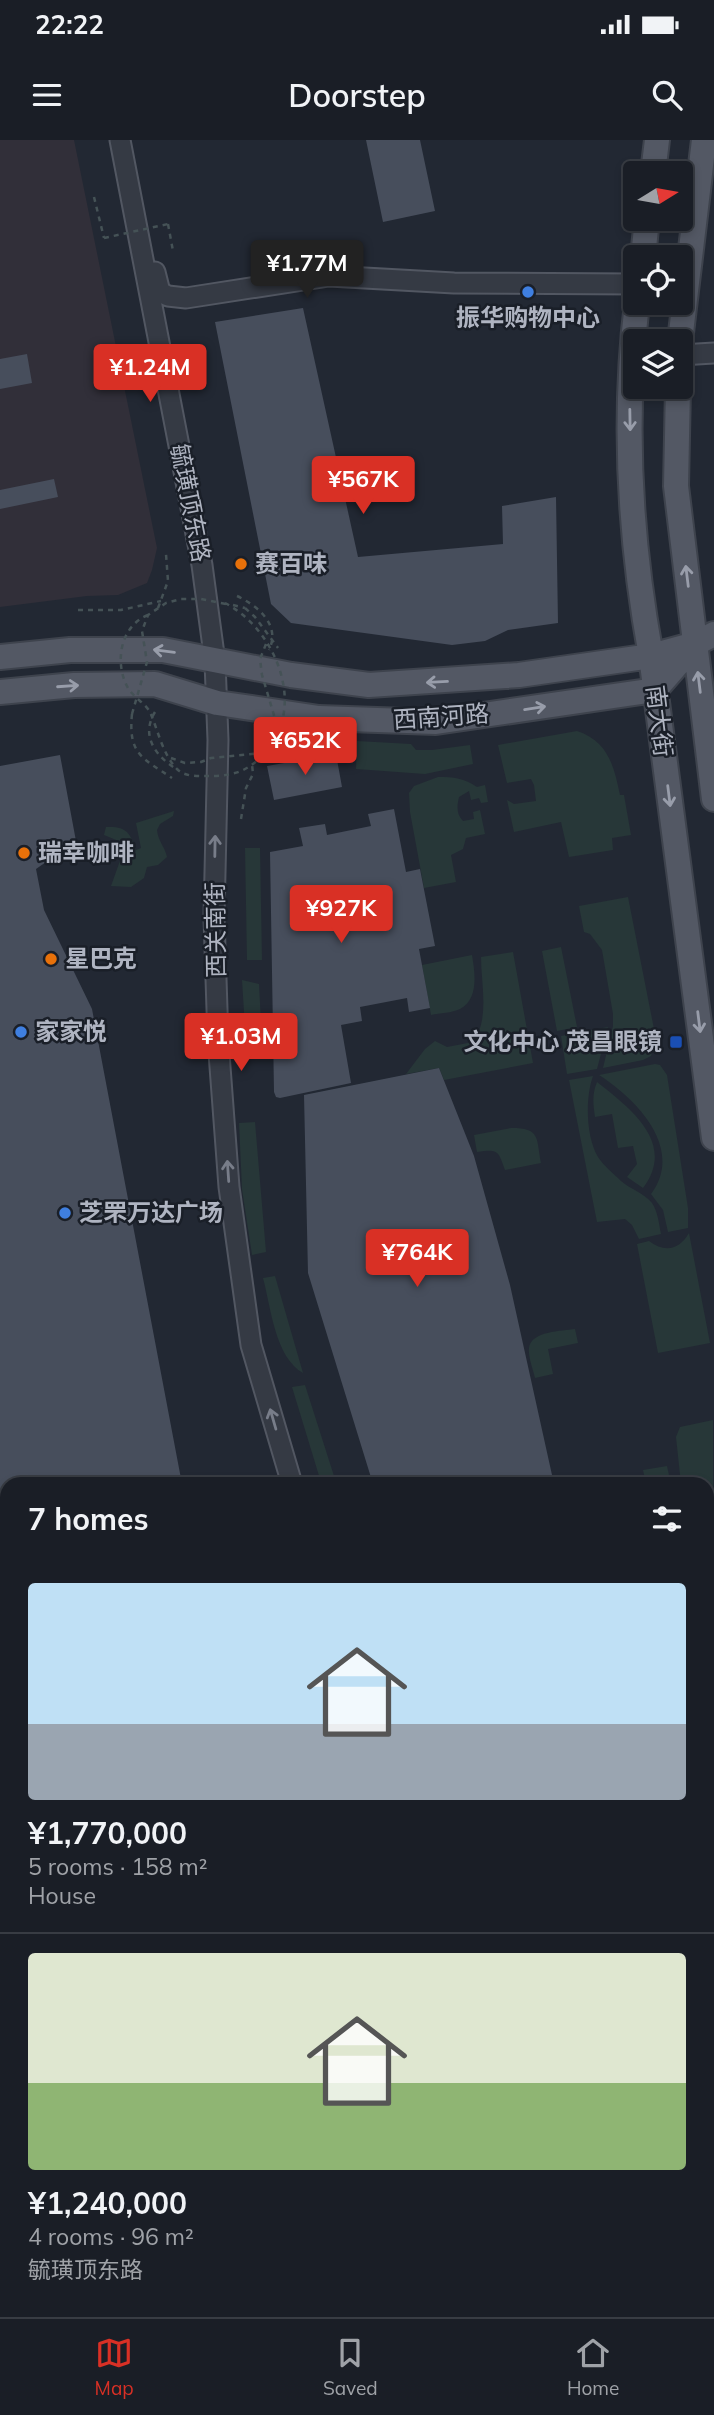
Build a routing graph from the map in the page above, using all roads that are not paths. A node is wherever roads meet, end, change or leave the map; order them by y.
1 (120, 140) edge
2 (657, 140) edge
3 (704, 140) edge
4 (654, 161) edge
5 (705, 208) edge
6 (623, 284) edge
7 (636, 315) edge
8 (682, 329) edge
9 (714, 353) edge
10 (693, 354) edge
11 (678, 399) edge
12 (704, 639) edge
13 (651, 656) junction
14 (0, 657) edge
15 (215, 662) junction
16 (655, 690) junction
17 (0, 692) edge
18 (217, 703) junction
19 (714, 799) edge
20 (714, 1138) edge
21 (290, 1477) edge

1 - 6 street
1 - 15 street, 毓璜顶东路
2 - 4 main road
3 - 5 main road
5 - 8 main road
7 -> 13 main road, 南大街
9 - 10 street
12 -> 11 main road, 南大街
12 - 13 main road, 西南河路
12 - 16 main road
19 -> 12 main road, 南大街
13 -> 15 main road, 西南河路
13 - 16 main road, 南大街
15 -> 14 main road, 西南河路
15 - 18 street, 西关南街
18 -> 16 main road, 西南河路
16 -> 20 main road, 南大街
17 -> 18 main road, 西南河路
21 -> 18 street, 西关南街

